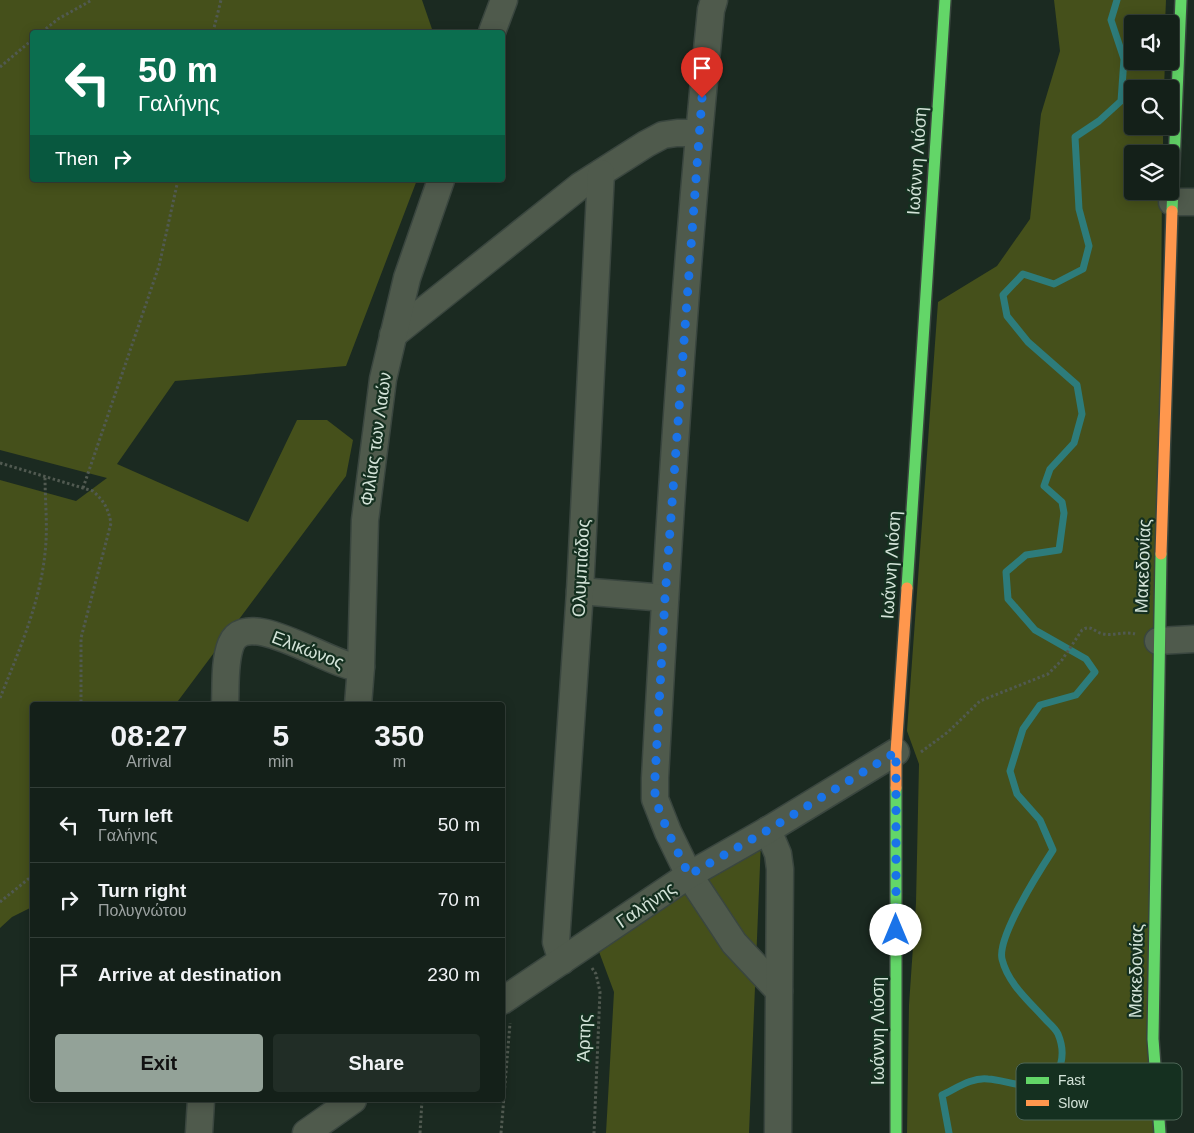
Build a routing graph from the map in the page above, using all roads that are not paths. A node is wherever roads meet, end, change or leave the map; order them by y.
1 (504, 0) edge
2 (714, 0) edge
3 (946, 0) edge
4 (1180, 0) edge
5 (493, 30) edge
6 (698, 133) junction
7 (601, 173) junction
8 (440, 182) edge
9 (1183, 202) edge
10 (394, 335) junction
11 (580, 591) junction
12 (665, 598) junction
13 (1194, 639) edge
14 (1158, 640) junction
15 (361, 667) junction
16 (225, 702) edge
17 (358, 702) edge
18 (896, 752) junction
19 (768, 830) junction
20 (689, 875) junction
21 (571, 955) junction
22 (779, 991) junction
23 (506, 1011) edge
24 (1155, 1063) edge
25 (201, 1102) edge
26 (348, 1102) edge
27 (318, 1118) edge
28 (1159, 1120) edge
29 (199, 1133) edge
30 (778, 1133) edge
31 (896, 1133) edge
32 (1160, 1133) edge

1 - 5 street
2 - 6 street
3 - 18 street, Ιωάννη Λιόση
4 - 9 street, Μακεδονίας
6 - 7 street
6 - 12 street
7 - 10 street
7 - 11 street, Ολυμπιάδος
8 - 10 street, Φιλίας των Λαών
9 - 14 street, Μακεδονίας
10 - 15 street, Φιλίας των Λαών
11 - 12 street
11 - 21 street, Ολυμπιάδος
12 - 20 street
13 - 14 street
14 - 24 street, Μακεδονίας
15 - 16 street, Ελικώνος
15 - 17 street, Φιλίας των Λαών
18 - 19 street, Γαλήνης
18 - 31 street, Ιωάννη Λιόση
19 - 20 street, Γαλήνης
19 - 22 street
20 - 21 street, Γαλήνης
20 - 22 street
21 - 23 street, Γαλήνης
22 - 30 street
25 - 29 street
26 - 27 street
28 - 32 street, Μακεδονίας

